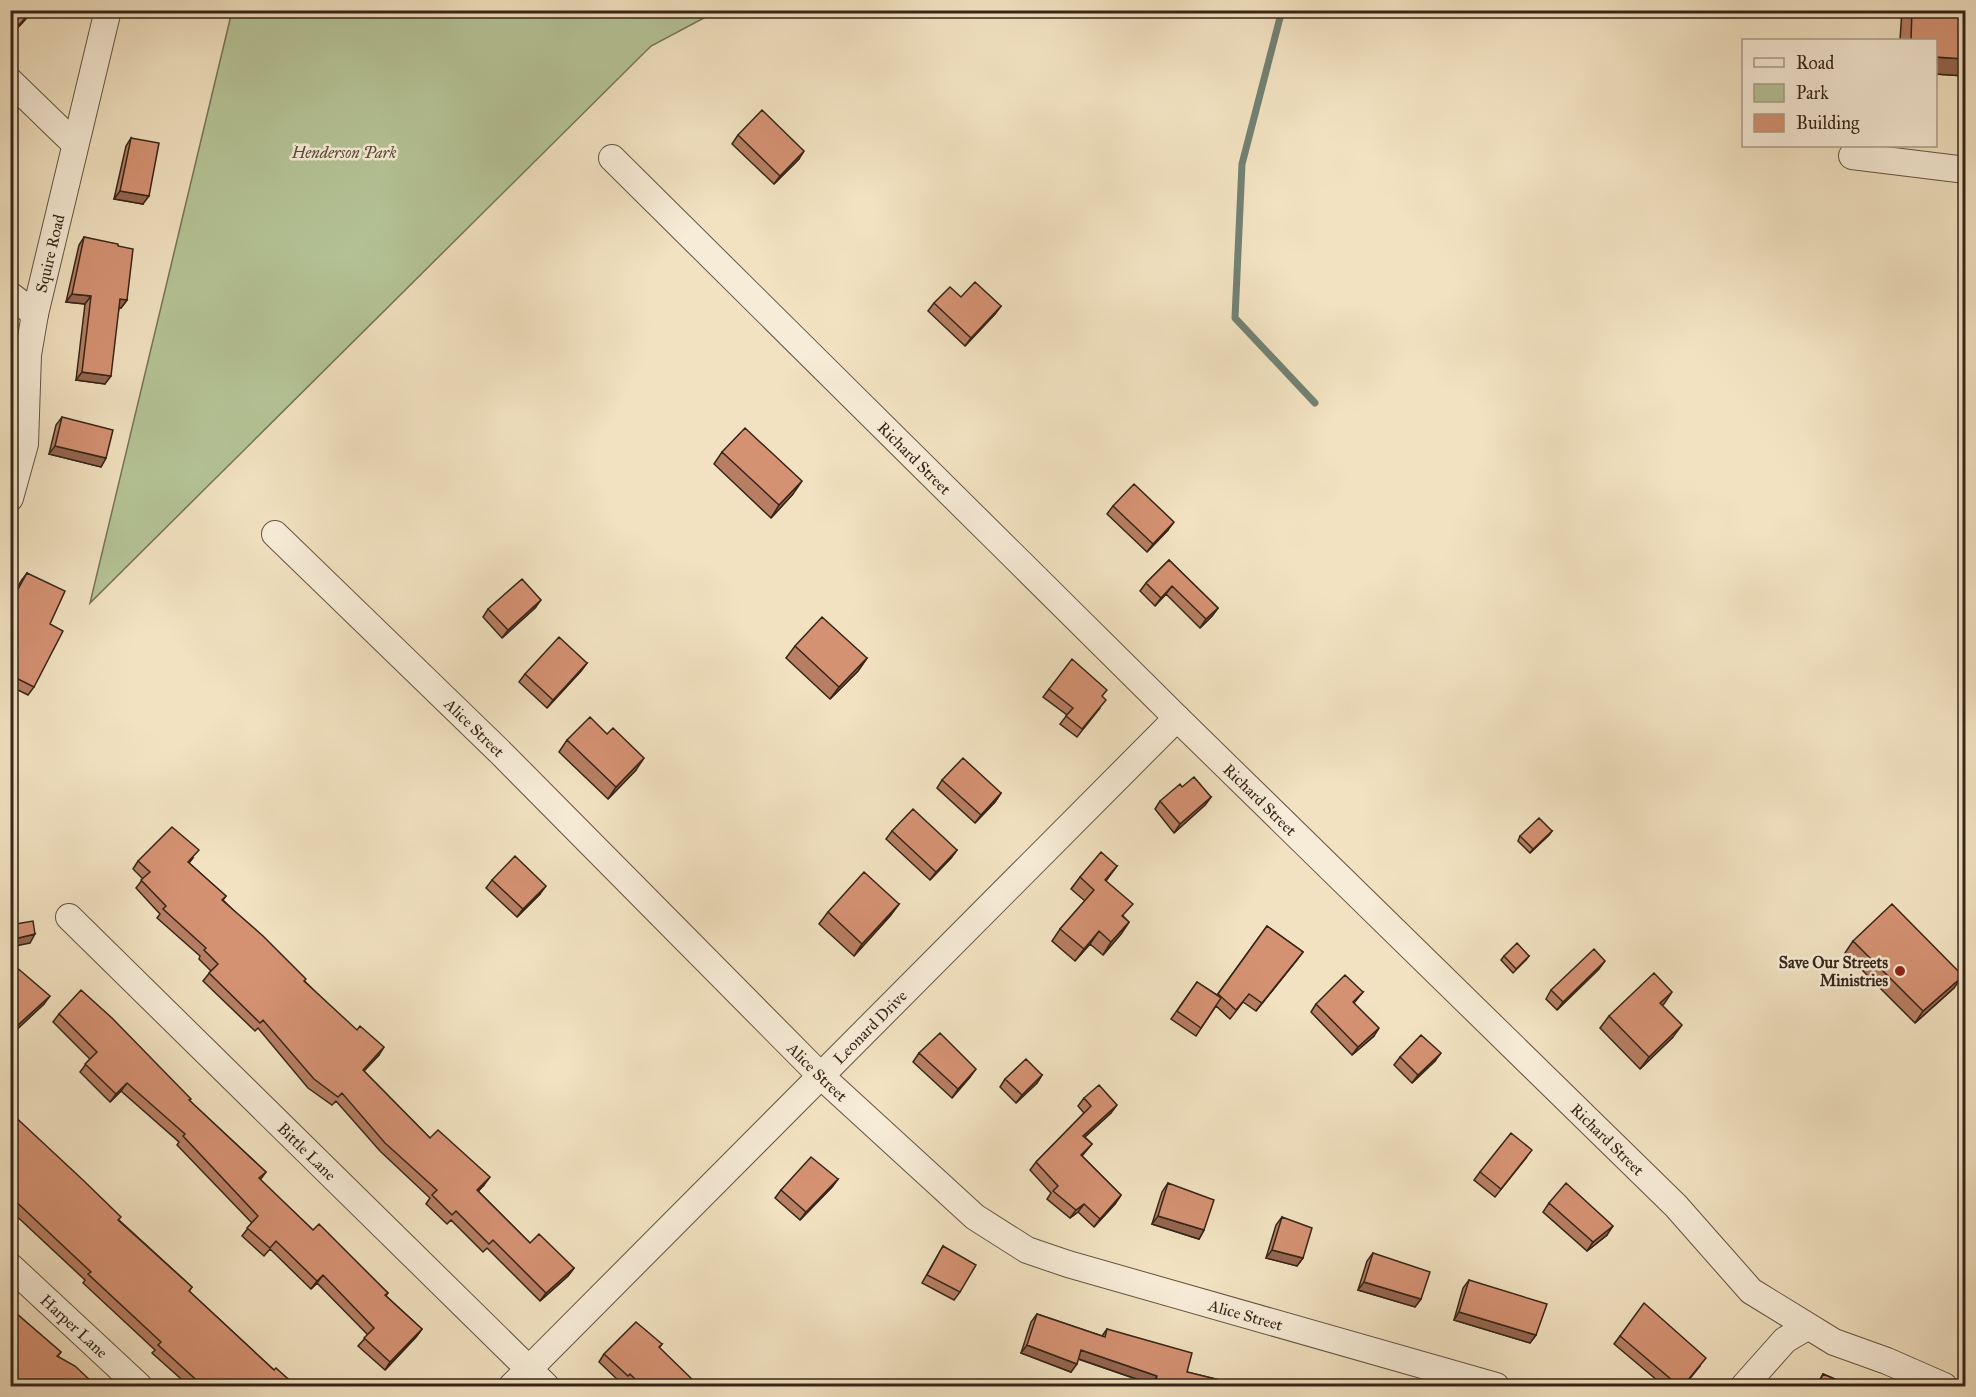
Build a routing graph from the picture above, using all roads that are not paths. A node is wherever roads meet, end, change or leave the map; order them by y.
1 (108, 10) edge
2 (10, 81) edge
3 (75, 144) junction
4 (1852, 156) dead end
5 (612, 158) dead end
6 (1965, 170) edge
7 (10, 295) edge
8 (35, 314) junction
9 (10, 498) edge
10 (275, 534) dead end
11 (1177, 718) junction
12 (69, 917) dead end
13 (821, 1076) junction
14 (10, 1266) edge
15 (1807, 1327) junction
16 (529, 1381) edge
17 (139, 1386) edge
18 (1496, 1386) edge
19 (1744, 1386) edge
20 (1944, 1386) edge

1 - 3 street, Squire Road
2 - 3 street
3 - 8 street, Squire Road
4 - 6 street
5 - 11 street, Richard Street
7 - 8 street
8 - 9 street, Squire Road
10 - 13 street, Alice Street
11 - 13 street, Leonard Drive
11 - 15 street, Richard Street
12 - 16 street, Bittle Lane
13 - 16 street, Leonard Drive
13 - 18 street, Alice Street
14 - 17 street, Harper Lane
15 - 19 street
15 - 20 street, Richard Street

